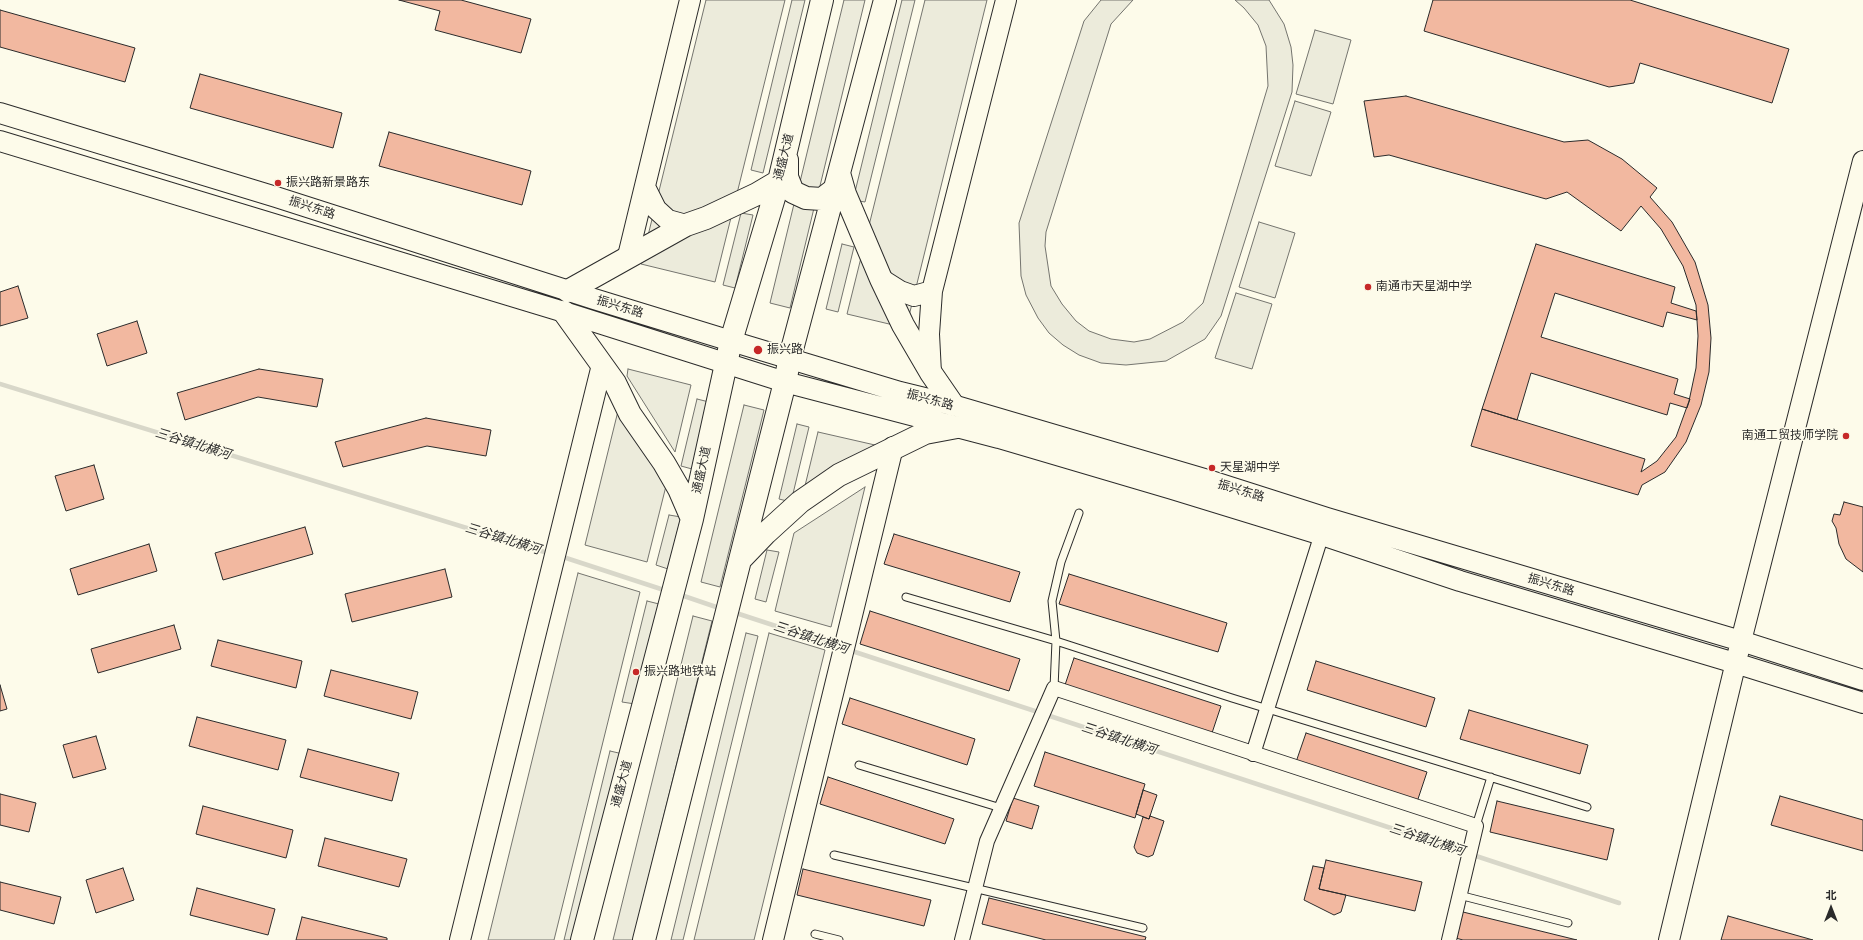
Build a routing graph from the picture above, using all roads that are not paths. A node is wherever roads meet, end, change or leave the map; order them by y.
1 (690, 0) edge
2 (822, 0) edge
3 (885, 0) edge
4 (1006, 0) edge
5 (0, 113) edge
6 (0, 141) edge
7 (786, 151) junction
8 (1863, 161) edge
9 (779, 181) junction
10 (837, 181) junction
11 (645, 187) junction
12 (686, 225) junction
13 (628, 256) junction
14 (881, 279) junction
15 (568, 291) junction
16 (932, 291) junction
17 (564, 312) junction
18 (731, 341) junction
19 (790, 357) junction
20 (726, 362) junction
21 (602, 365) junction
22 (931, 373) junction
23 (785, 382) junction
24 (953, 406) junction
25 (957, 427) junction
26 (893, 447) junction
27 (1079, 513) dead end
28 (692, 519) junction
29 (1324, 526) junction
30 (740, 561) junction
31 (906, 598) dead end
32 (1056, 641) junction
33 (1740, 641) junction
34 (1735, 663) junction
35 (1863, 680) edge
36 (1054, 688) junction
37 (1863, 703) edge
38 (1267, 708) junction
39 (1253, 754) junction
40 (859, 765) dead end
41 (1491, 777) junction
42 (1587, 807) dead end
43 (1001, 808) junction
44 (1476, 826) junction
45 (834, 855) dead end
46 (975, 887) junction
47 (1459, 895) junction
48 (1568, 923) dead end
49 (1143, 928) dead end
50 (815, 934) dead end
51 (460, 940) edge
52 (582, 940) edge
53 (644, 940) edge
54 (773, 940) edge
55 (839, 940) edge
56 (962, 940) edge
57 (1449, 940) edge
58 (1669, 940) edge

1 - 11 main road
2 - 7 main road, 通盛大道
3 - 10 main road
4 - 16 main road
5 - 15 main road, 振兴东路
6 - 17 main road, 振兴东路
7 - 9 main road, 通盛大道
7 - 10 main road
8 - 33 main road
9 - 12 main road
9 - 18 main road, 通盛大道
10 - 14 main road
10 - 19 main road
11 - 12 main road
11 - 13 main road
12 - 13 main road
13 - 15 main road
14 - 16 main road
14 - 22 main road
15 - 18 main road, 振兴东路
16 - 22 main road
17 - 20 main road, 振兴东路
17 - 21 main road
18 - 19 main road, 振兴东路
18 - 20 main road, 通盛大道
19 - 23 main road
19 - 24 main road, 振兴东路
20 - 23 main road, 振兴东路
20 - 28 main road, 通盛大道
21 - 28 main road
21 - 51 main road
22 - 24 main road
23 - 25 main road, 振兴东路
23 - 30 main road
24 - 29 main road, 振兴东路
25 - 26 main road
25 - 29 main road, 振兴东路
26 - 30 main road
26 - 54 main road
27 - 32 lane
28 - 52 main road, 通盛大道
29 - 33 main road, 振兴东路
29 - 34 main road, 振兴东路
29 - 38 street
30 - 53 main road
31 - 32 lane
32 - 36 lane
32 - 38 lane
33 - 34 main road
33 - 35 main road, 振兴东路
34 - 37 main road, 振兴东路
34 - 58 main road
36 - 39 street
36 - 43 street
38 - 39 street
38 - 41 lane
39 - 44 street
40 - 43 lane
41 - 42 lane
41 - 44 lane
43 - 46 street
44 - 47 street
45 - 46 lane
46 - 49 lane
46 - 56 street
47 - 48 lane
47 - 57 street
50 - 55 lane

